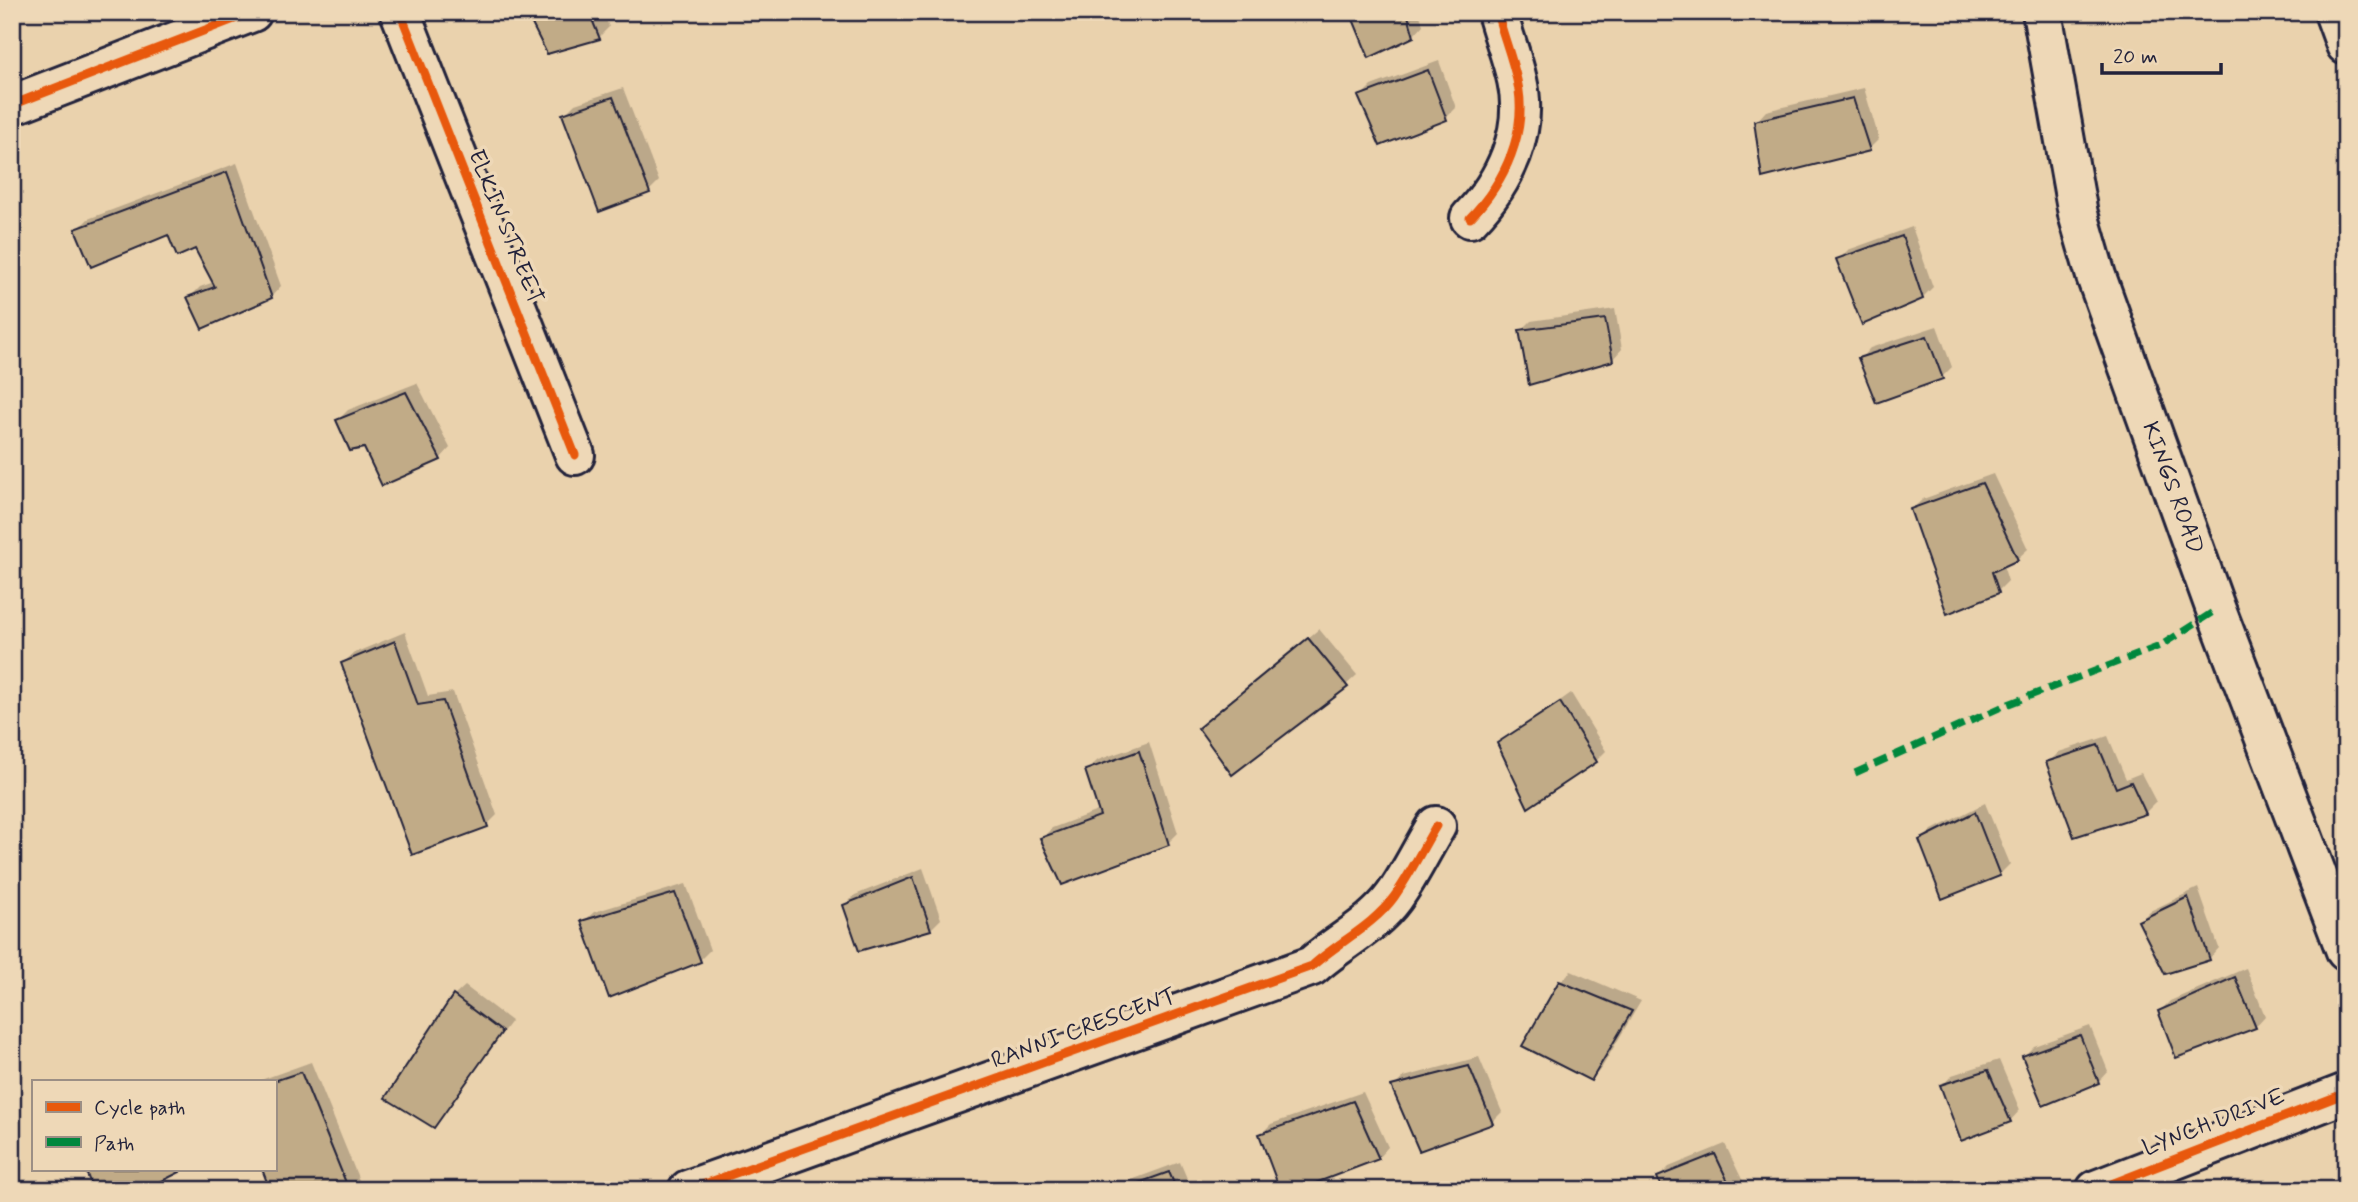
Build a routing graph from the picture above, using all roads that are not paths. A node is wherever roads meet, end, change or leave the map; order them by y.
1 (252, 12) edge
2 (400, 12) edge
3 (1497, 12) edge
4 (2042, 12) edge
5 (2334, 12) edge
6 (2346, 45) edge
7 (12, 105) edge
8 (1470, 218) dead end
9 (575, 455) dead end
10 (1436, 826) dead end
11 (2346, 951) edge
12 (2346, 1093) edge
13 (688, 1190) edge
14 (2096, 1190) edge

1 - 7 street
2 - 9 street, ELKIN STREET
3 - 8 street
4 - 11 street, KINGS ROAD
5 - 6 street
10 - 13 street, RANNI CRESCENT
12 - 14 street, LYNCH DRIVE

